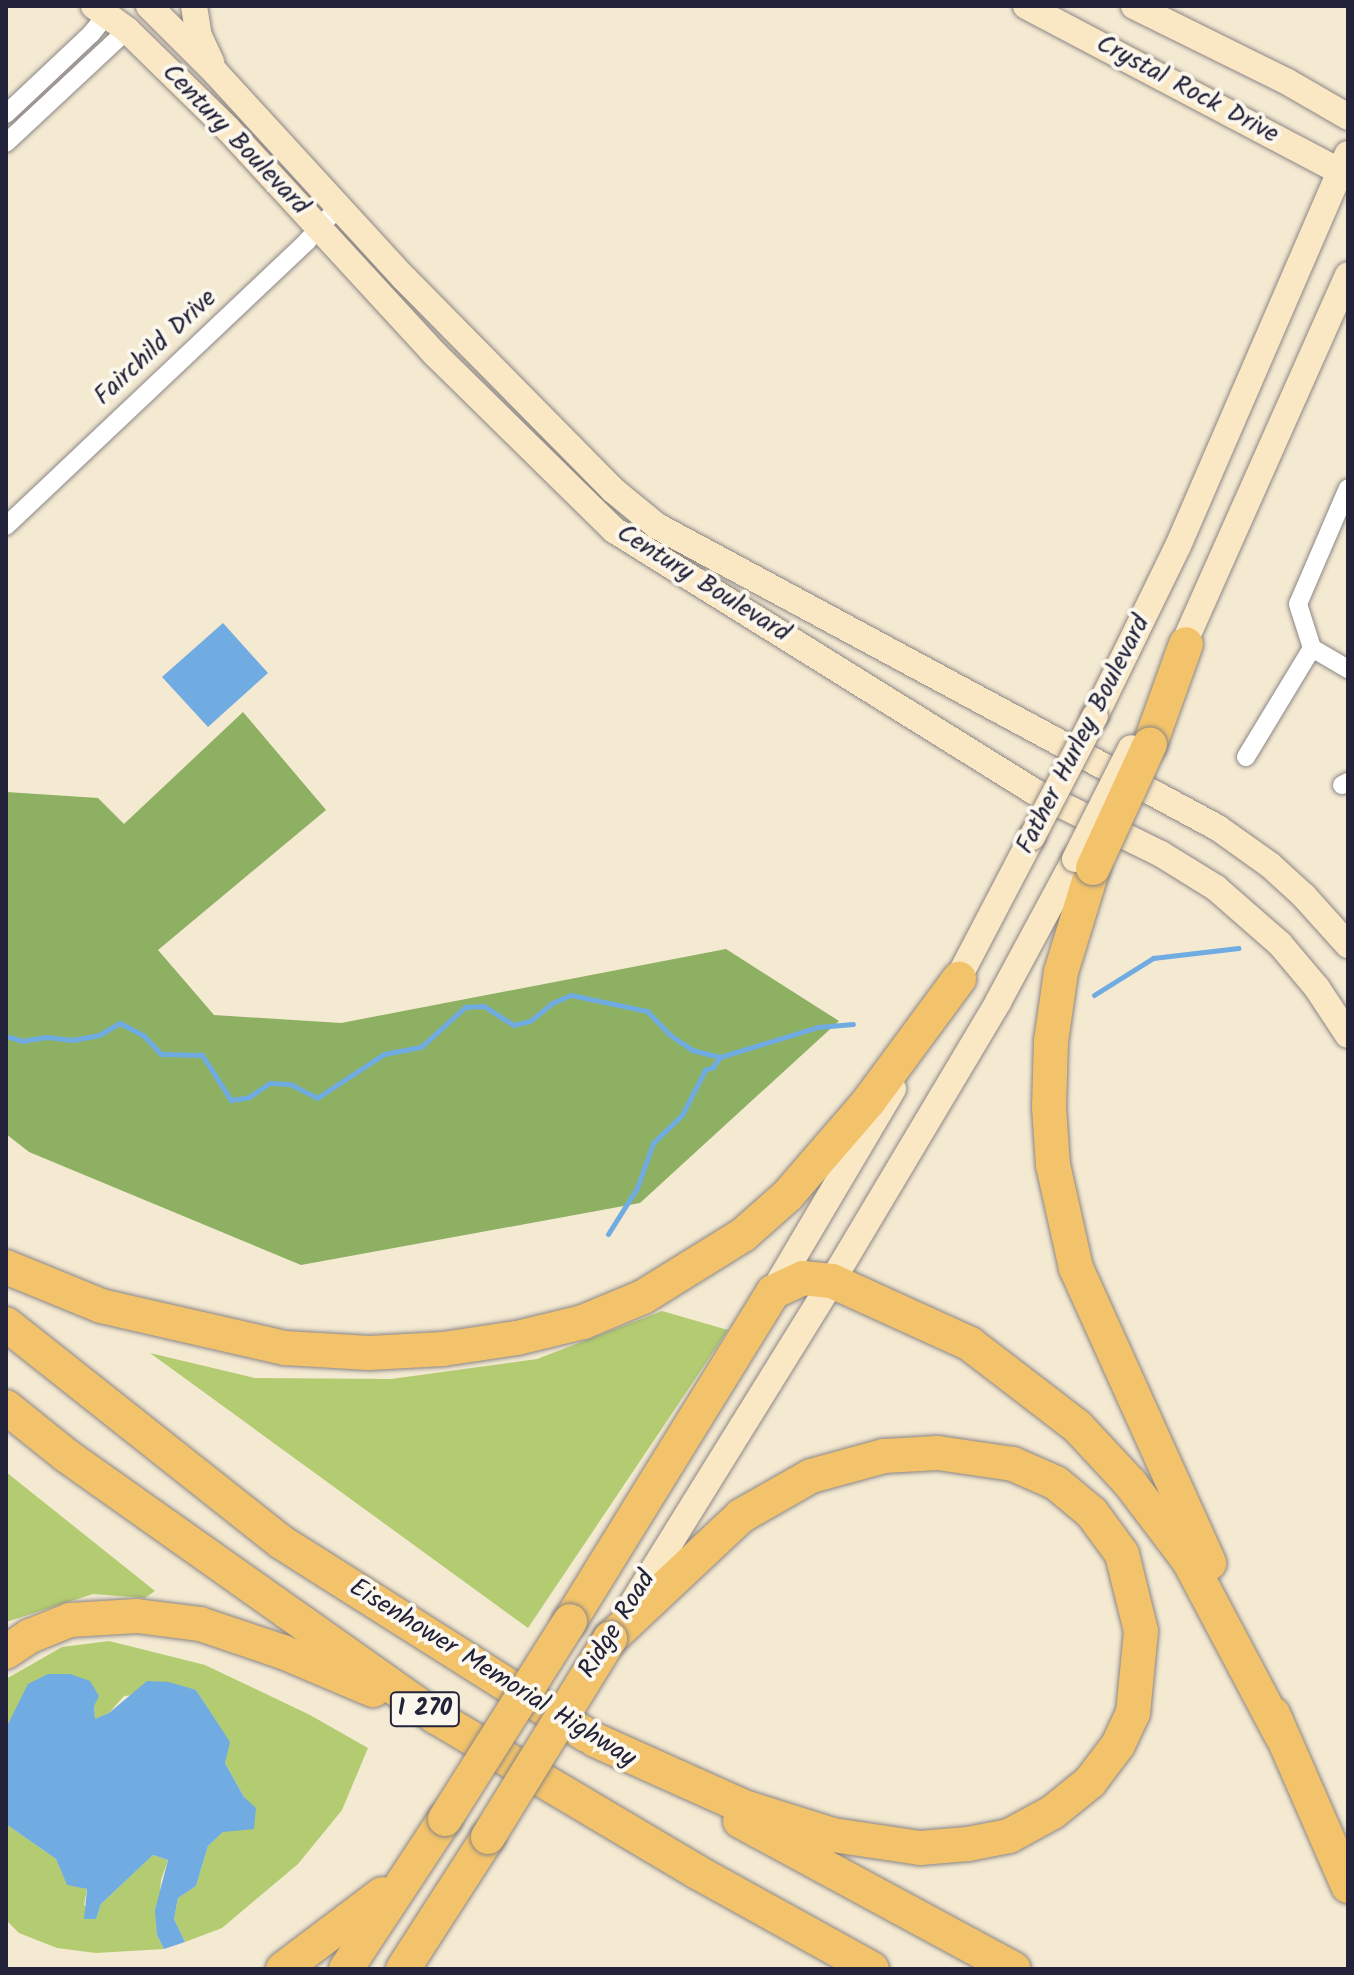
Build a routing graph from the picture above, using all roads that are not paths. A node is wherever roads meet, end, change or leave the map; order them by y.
1 (194, 6) edge
2 (1026, 6) edge
3 (1134, 6) edge
4 (153, 7) edge
5 (111, 14) edge
6 (216, 73) junction
7 (6, 114) edge
8 (1348, 117) edge
9 (6, 143) edge
10 (1346, 168) edge
11 (340, 205) junction
12 (320, 229) junction
13 (1348, 275) edge
14 (1348, 488) edge
15 (6, 526) edge
16 (1186, 644) joint
17 (1312, 648) junction
18 (1348, 669) edge
19 (1246, 757) dead end
20 (1084, 864) junction
21 (1348, 945) edge
22 (959, 979) junction
23 (1348, 1035) edge
24 (6, 1267) edge
25 (832, 1281) junction
26 (773, 1292) junction
27 (6, 1324) edge
28 (6, 1407) edge
29 (610, 1639) junction
30 (6, 1652) edge
31 (436, 1717) junction
32 (1281, 1735) junction
33 (595, 1740) junction
34 (413, 1868) junction
35 (1348, 1886) edge
36 (283, 1969) edge
37 (346, 1969) edge
38 (403, 1969) edge
39 (872, 1969) edge
40 (1014, 1969) edge

1 - 6 street
2 - 10 street, Crystal Rock Drive
3 - 8 street, Crystal Rock Drive
4 - 5 street
4 - 6 street, Century Boulevard
5 - 7 street
5 - 9 street
5 - 12 street, Century Boulevard
6 - 11 street, Century Boulevard
10 - 22 street, Father Hurley Boulevard, bridge
11 - 12 street, Fairchild Drive
11 - 21 street, Century Boulevard
12 - 15 street, Fairchild Drive
12 - 23 street, Century Boulevard
13 - 16 street, Father Hurley Boulevard
14 - 17 street
16 - 20 highway, bridge
17 - 18 street
17 - 19 street
20 - 25 street, Father Hurley Boulevard
20 - 32 highway
22 - 24 highway
22 - 26 street, Father Hurley Boulevard
25 - 26 highway
25 - 29 street, Ridge Road
25 - 32 highway
26 - 34 highway, Ridge Road, bridge
27 - 33 highway, Eisenhower Memorial Highway / I 270
28 - 31 highway, I 270
29 - 33 highway
29 - 38 highway, Ridge Road, bridge
30 - 31 highway
31 - 39 highway, I 270
32 - 35 highway
33 - 40 highway, Eisenhower Memorial Highway / I 270
34 - 36 highway
34 - 37 highway, Ridge Road

